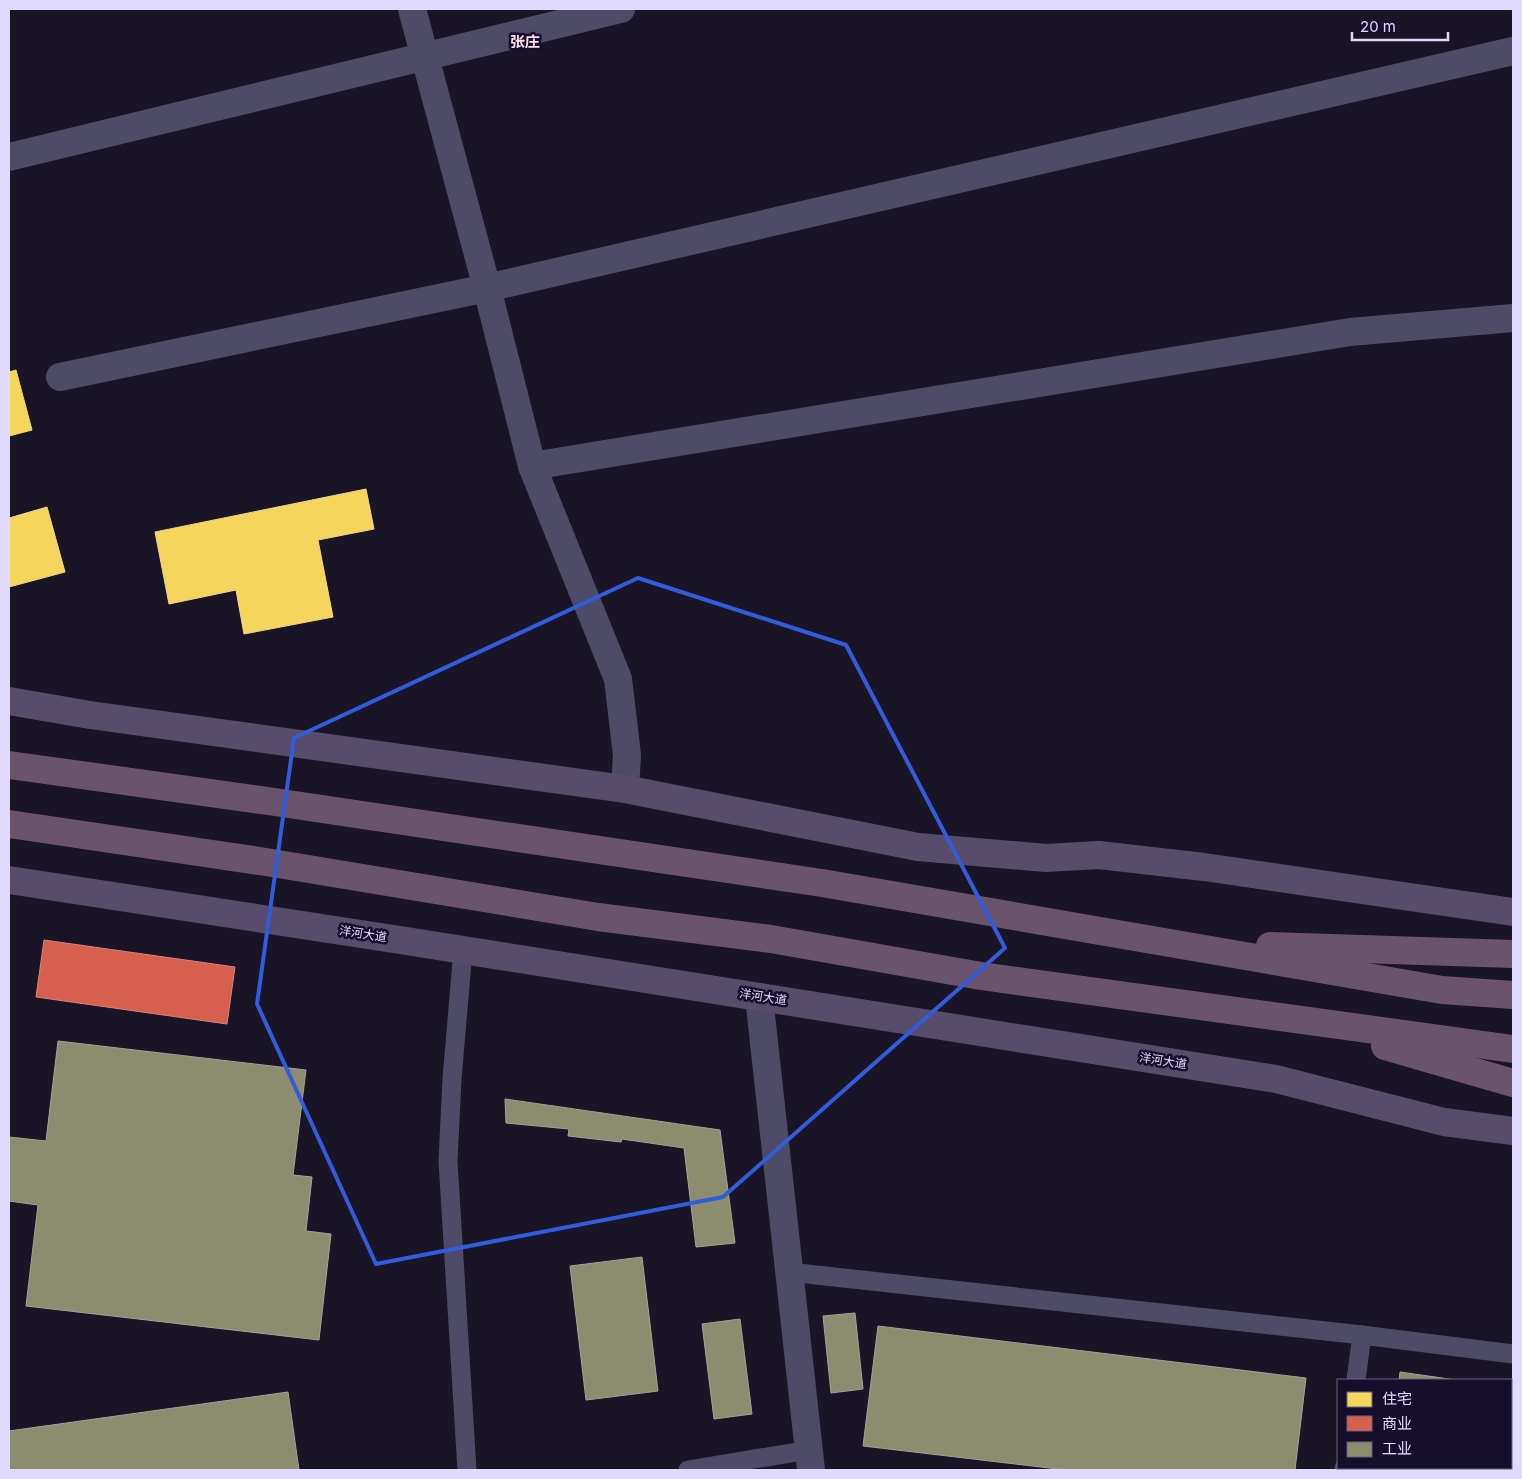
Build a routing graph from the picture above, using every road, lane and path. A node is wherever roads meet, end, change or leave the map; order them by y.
1 (412, 9) edge
2 (621, 9) edge
3 (1513, 50) edge
4 (425, 56) junction
5 (9, 157) edge
6 (487, 288) junction
7 (1513, 318) edge
8 (60, 377) dead end
9 (532, 466) junction
10 (9, 701) edge
11 (9, 765) edge
12 (625, 789) junction
13 (9, 824) edge
14 (9, 880) edge
15 (1513, 912) edge
16 (1168, 943) junction
17 (463, 950) junction
18 (1513, 954) edge
19 (1513, 995) edge
20 (759, 996) junction
21 (1300, 1021) junction
22 (1513, 1049) edge
23 (1513, 1083) edge
24 (1513, 1131) edge
25 (789, 1272) junction
26 (1362, 1335) junction
27 (1513, 1354) edge
28 (1356, 1379) edge
29 (810, 1460) edge
30 (468, 1470) edge
31 (688, 1470) edge

1 - 4 street
2 - 4 street
3 - 6 street
4 - 5 street
4 - 6 street
6 - 8 street
6 - 9 street
7 - 9 street
9 - 12 street
10 - 12 main road
11 - 16 highway
12 - 15 main road
13 - 21 highway
14 - 17 main road, 洋河大道
16 - 18 highway
16 - 19 highway
17 - 20 main road, 洋河大道
17 - 30 lane
20 - 24 main road, 洋河大道
20 - 25 street
21 - 22 highway
21 - 23 highway
25 - 26 lane
25 - 29 street
26 - 27 lane
26 - 28 lane
29 - 31 lane

